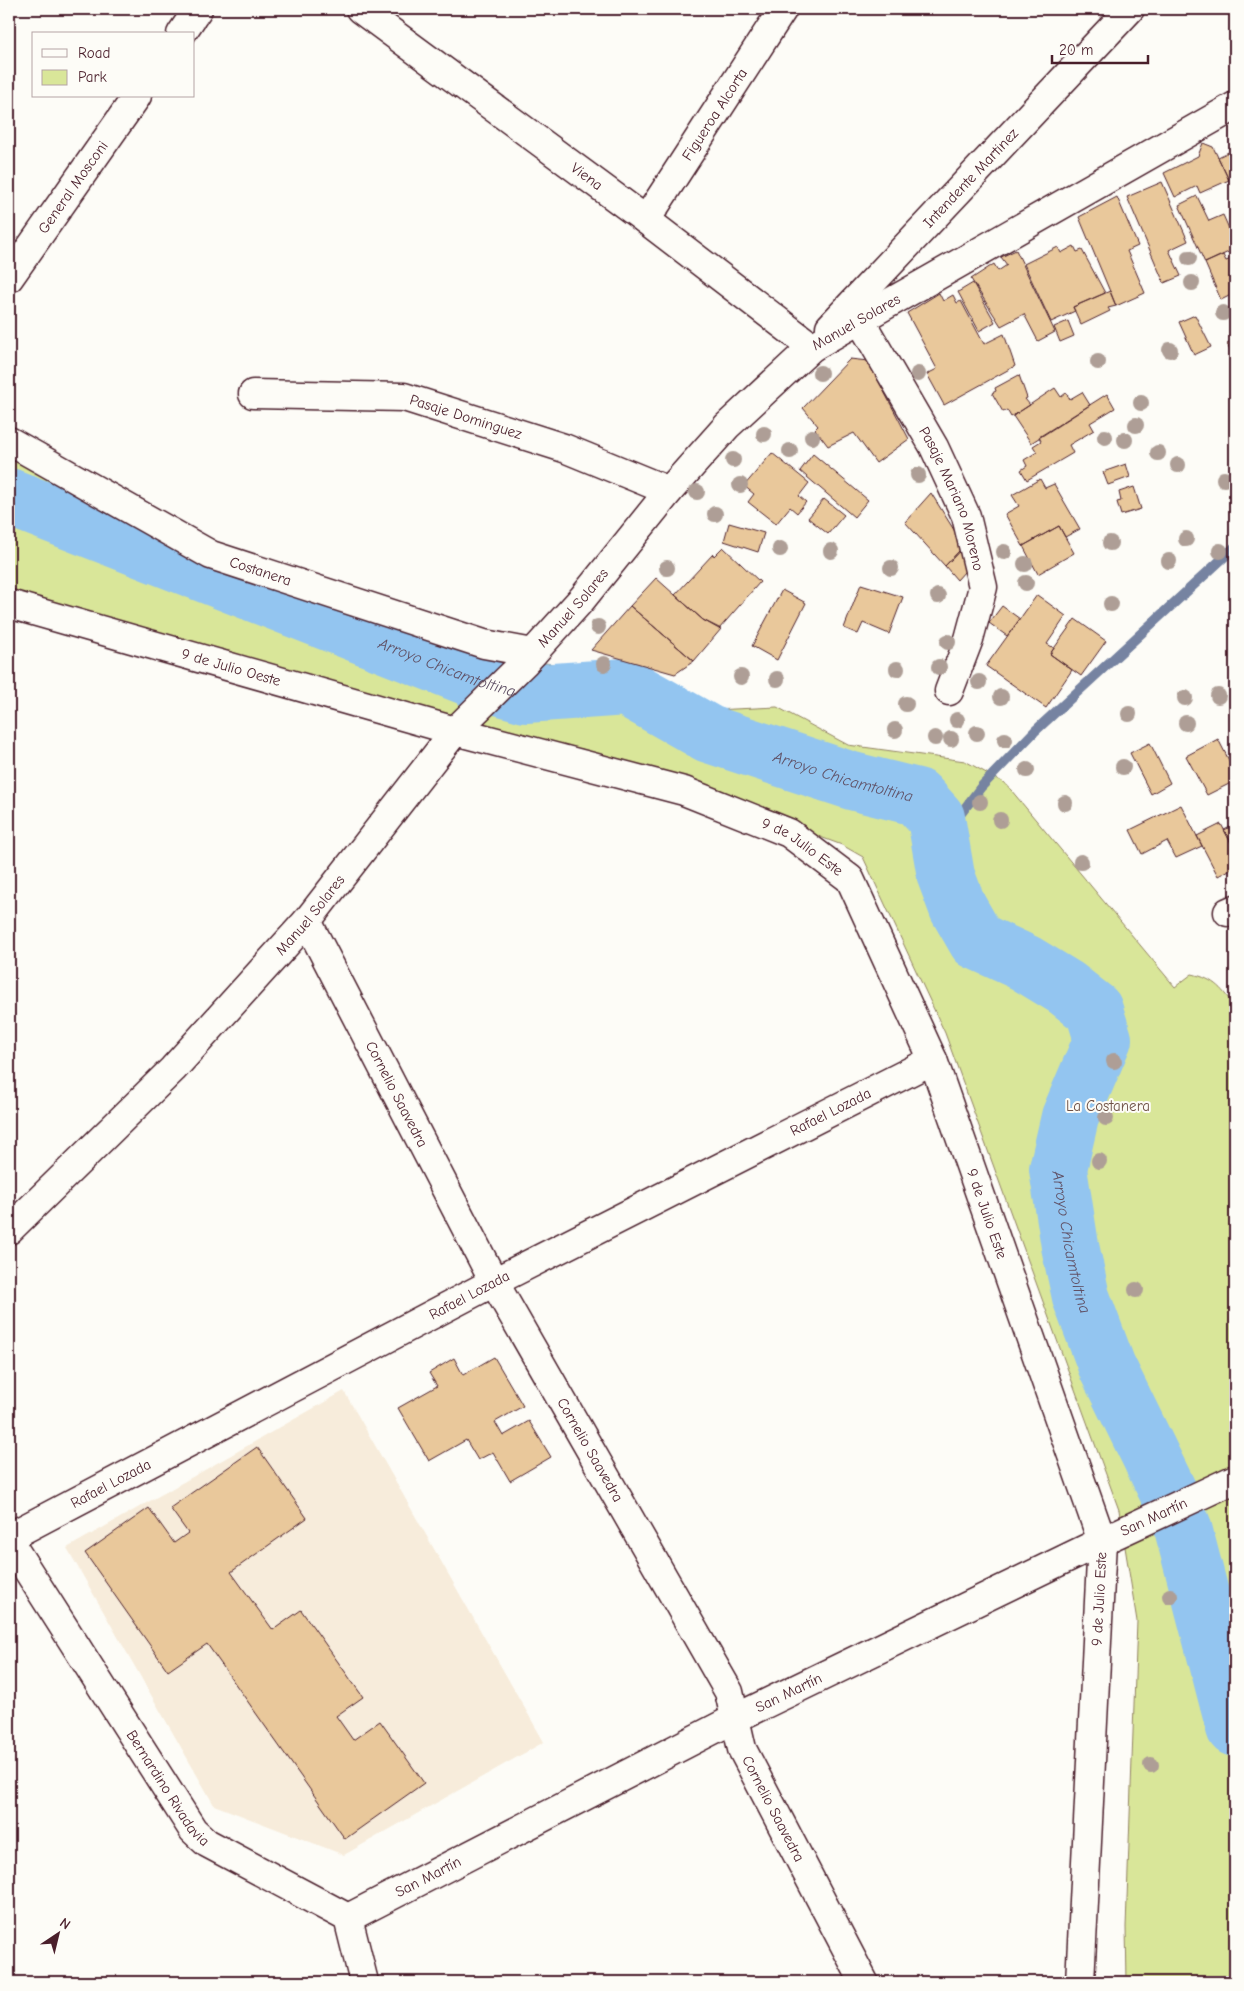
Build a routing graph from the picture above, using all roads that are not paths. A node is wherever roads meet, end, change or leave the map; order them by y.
1 (198, 9) edge
2 (360, 9) edge
3 (783, 9) edge
4 (1130, 9) edge
5 (182, 32) edge
6 (136, 98) edge
7 (1235, 106) edge
8 (646, 220) junction
9 (9, 278) edge
10 (860, 320) junction
11 (812, 347) junction
12 (253, 394) dead end
13 (9, 441) edge
14 (668, 491) junction
15 (9, 604) edge
16 (528, 658) junction
17 (949, 691) dead end
18 (460, 726) junction
19 (308, 921) junction
20 (933, 1060) junction
21 (9, 1230) edge
22 (494, 1282) junction
23 (1230, 1482) edge
24 (9, 1537) edge
25 (1108, 1538) junction
26 (9, 1541) edge
27 (736, 1718) junction
28 (348, 1918) junction
29 (364, 1982) edge
30 (864, 1982) edge
31 (1080, 1982) edge

1 - 5 street
2 - 8 street, Viena
3 - 8 street, Figueroa Alcorta
4 - 11 street, Intendente Martinez
6 - 9 street, General Mosconi
7 - 10 street, Manuel Solares
8 - 11 street, Viena
10 - 11 street, Manuel Solares
10 - 17 street, Pasaje Mariano Moreno
11 - 14 street, Manuel Solares
12 - 14 street, Pasaje Dominguez
13 - 16 street, Costanera
14 - 16 street, Manuel Solares
15 - 18 street, 9 de Julio Oeste
16 - 18 street, Manuel Solares
18 - 19 street, Manuel Solares
18 - 20 street, 9 de Julio Este
19 - 21 street, Manuel Solares
19 - 22 street, Cornelio Saavedra
20 - 22 street, Rafael Lozada
20 - 25 street, 9 de Julio Este
22 - 24 street, Rafael Lozada
22 - 27 street, Cornelio Saavedra
23 - 25 street, San Martín
25 - 27 street, San Martín
25 - 31 street, 9 de Julio Este
26 - 28 street, Bernardino Rivadavia
27 - 28 street, San Martín
27 - 30 street, Cornelio Saavedra
28 - 29 street

